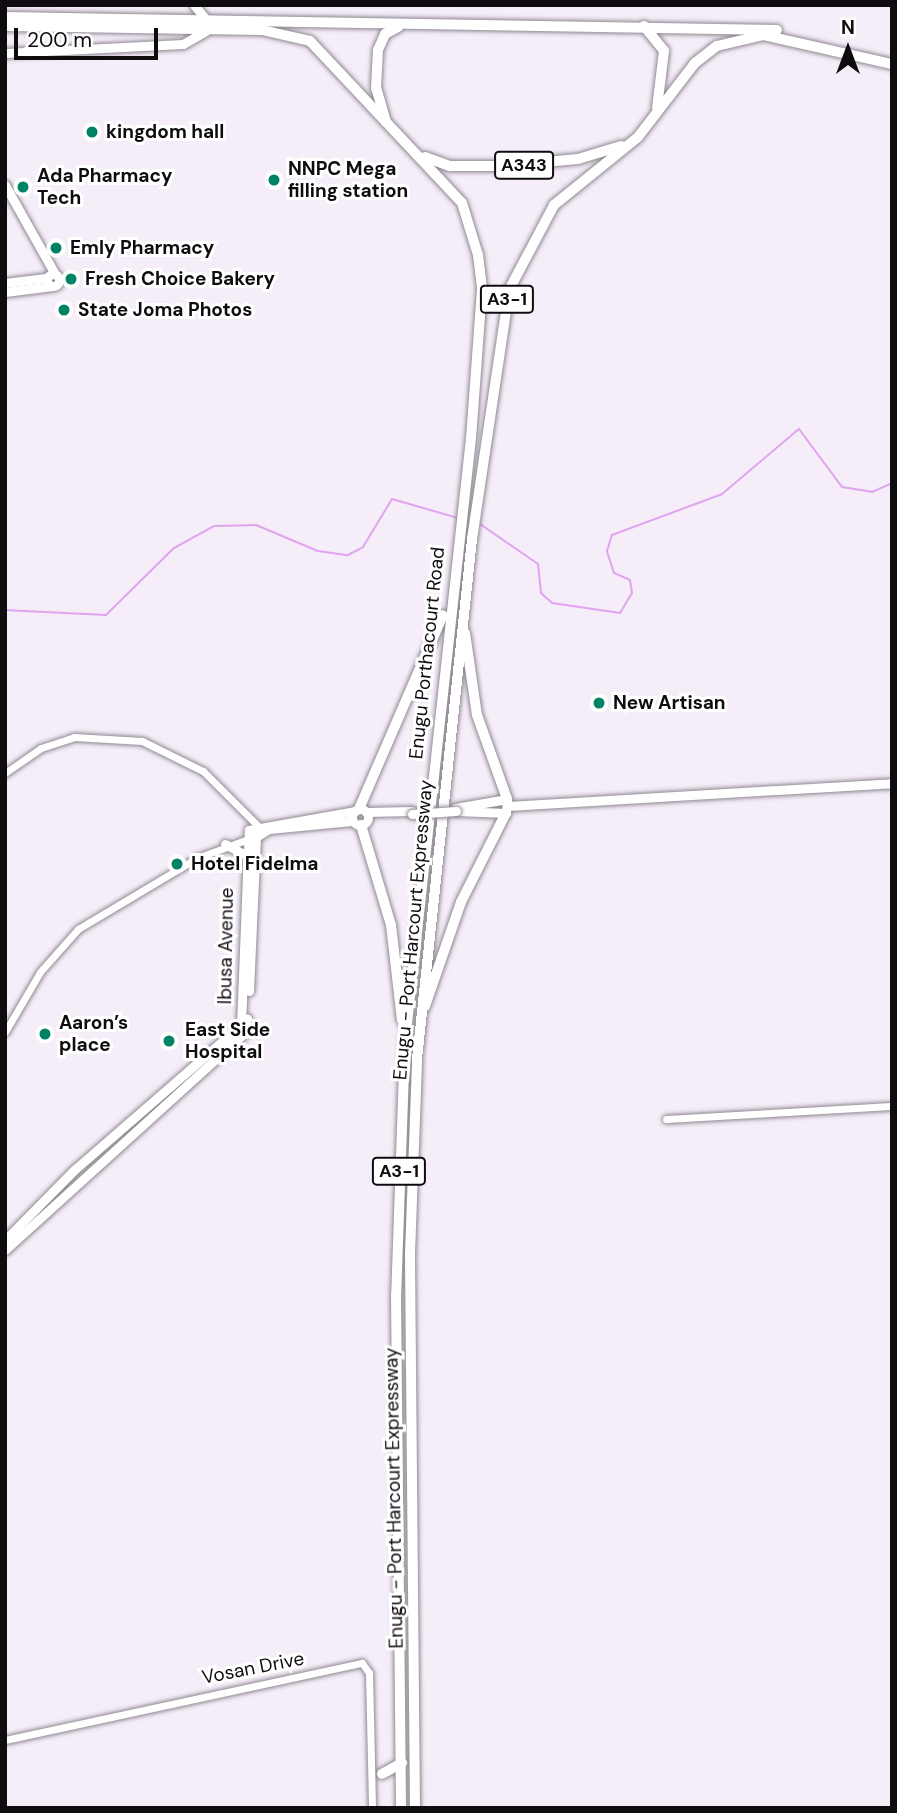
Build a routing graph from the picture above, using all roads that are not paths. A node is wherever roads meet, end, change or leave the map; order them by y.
1 (197, 12) edge
2 (5, 17) edge
3 (411, 25) junction
4 (6, 26) edge
5 (644, 26) junction
6 (186, 29) junction
7 (207, 30) junction
8 (174, 44) junction
9 (5, 53) edge
10 (892, 58) edge
11 (892, 64) edge
12 (653, 117) junction
13 (386, 123) junction
14 (638, 138) junction
15 (411, 148) junction
16 (5, 185) edge
17 (51, 279) junction
18 (5, 283) edge
19 (5, 292) edge
20 (450, 589) junction
21 (463, 619) junction
22 (5, 772) edge
23 (892, 783) edge
24 (507, 806) junction
25 (360, 816) junction
26 (254, 833) junction
27 (225, 844) junction
28 (244, 854) junction
29 (419, 1026) junction
30 (241, 1030) junction
31 (5, 1032) edge
32 (405, 1042) junction
33 (892, 1106) edge
34 (145, 1112) junction
35 (666, 1119) dead end
36 (5, 1240) edge
37 (5, 1251) edge
38 (5, 1740) edge
39 (402, 1763) junction
40 (382, 1774) dead end
41 (372, 1808) edge
42 (401, 1808) edge
43 (415, 1808) edge

1 - 2 highway
1 - 3 highway
3 - 5 highway
3 - 13 highway, A343
4 - 6 highway, A343
5 - 10 highway
5 - 12 highway
6 - 7 highway, A343
6 - 8 main road
7 - 8 main road
7 - 13 highway, A343
8 - 9 main road
11 - 12 highway, Enugu - Port Harcourt Expressway
12 - 14 highway, Enugu - Port Harcourt Expressway
13 - 15 highway, Enugu Porthacourt Road / A343
14 - 15 highway, A343
14 - 21 highway, Enugu - Port Harcourt Expressway / A3-1
15 - 20 highway, Enugu Porthacourt Road / A3-1
16 - 17 main road
17 - 18 main road
17 - 19 main road
20 - 25 highway
20 - 32 highway, Enugu Porthacourt Road / A3-1
21 - 24 highway
21 - 29 highway, Enugu - Port Harcourt Expressway / A3-1
22 - 26 street
23 - 24 main road
24 - 25 main road, bridge
24 - 29 highway
25 - 26 main road
25 - 32 highway
26 - 27 street
26 - 28 main road, Ibusa Avenue
26 - 30 main road, Ibusa Avenue
27 - 28 main road
27 - 31 street
28 - 30 main road, Ibusa Avenue
29 - 43 highway, Enugu - Port Harcourt Expressway / A3-1
30 - 34 main road
32 - 39 highway, Enugu Porthacourt Road / A3-1
33 - 35 street
34 - 36 main road
34 - 37 main road
38 - 41 street, Vosan Drive
39 - 40 highway
39 - 42 highway, Enugu Porthacourt Road / A3-1

